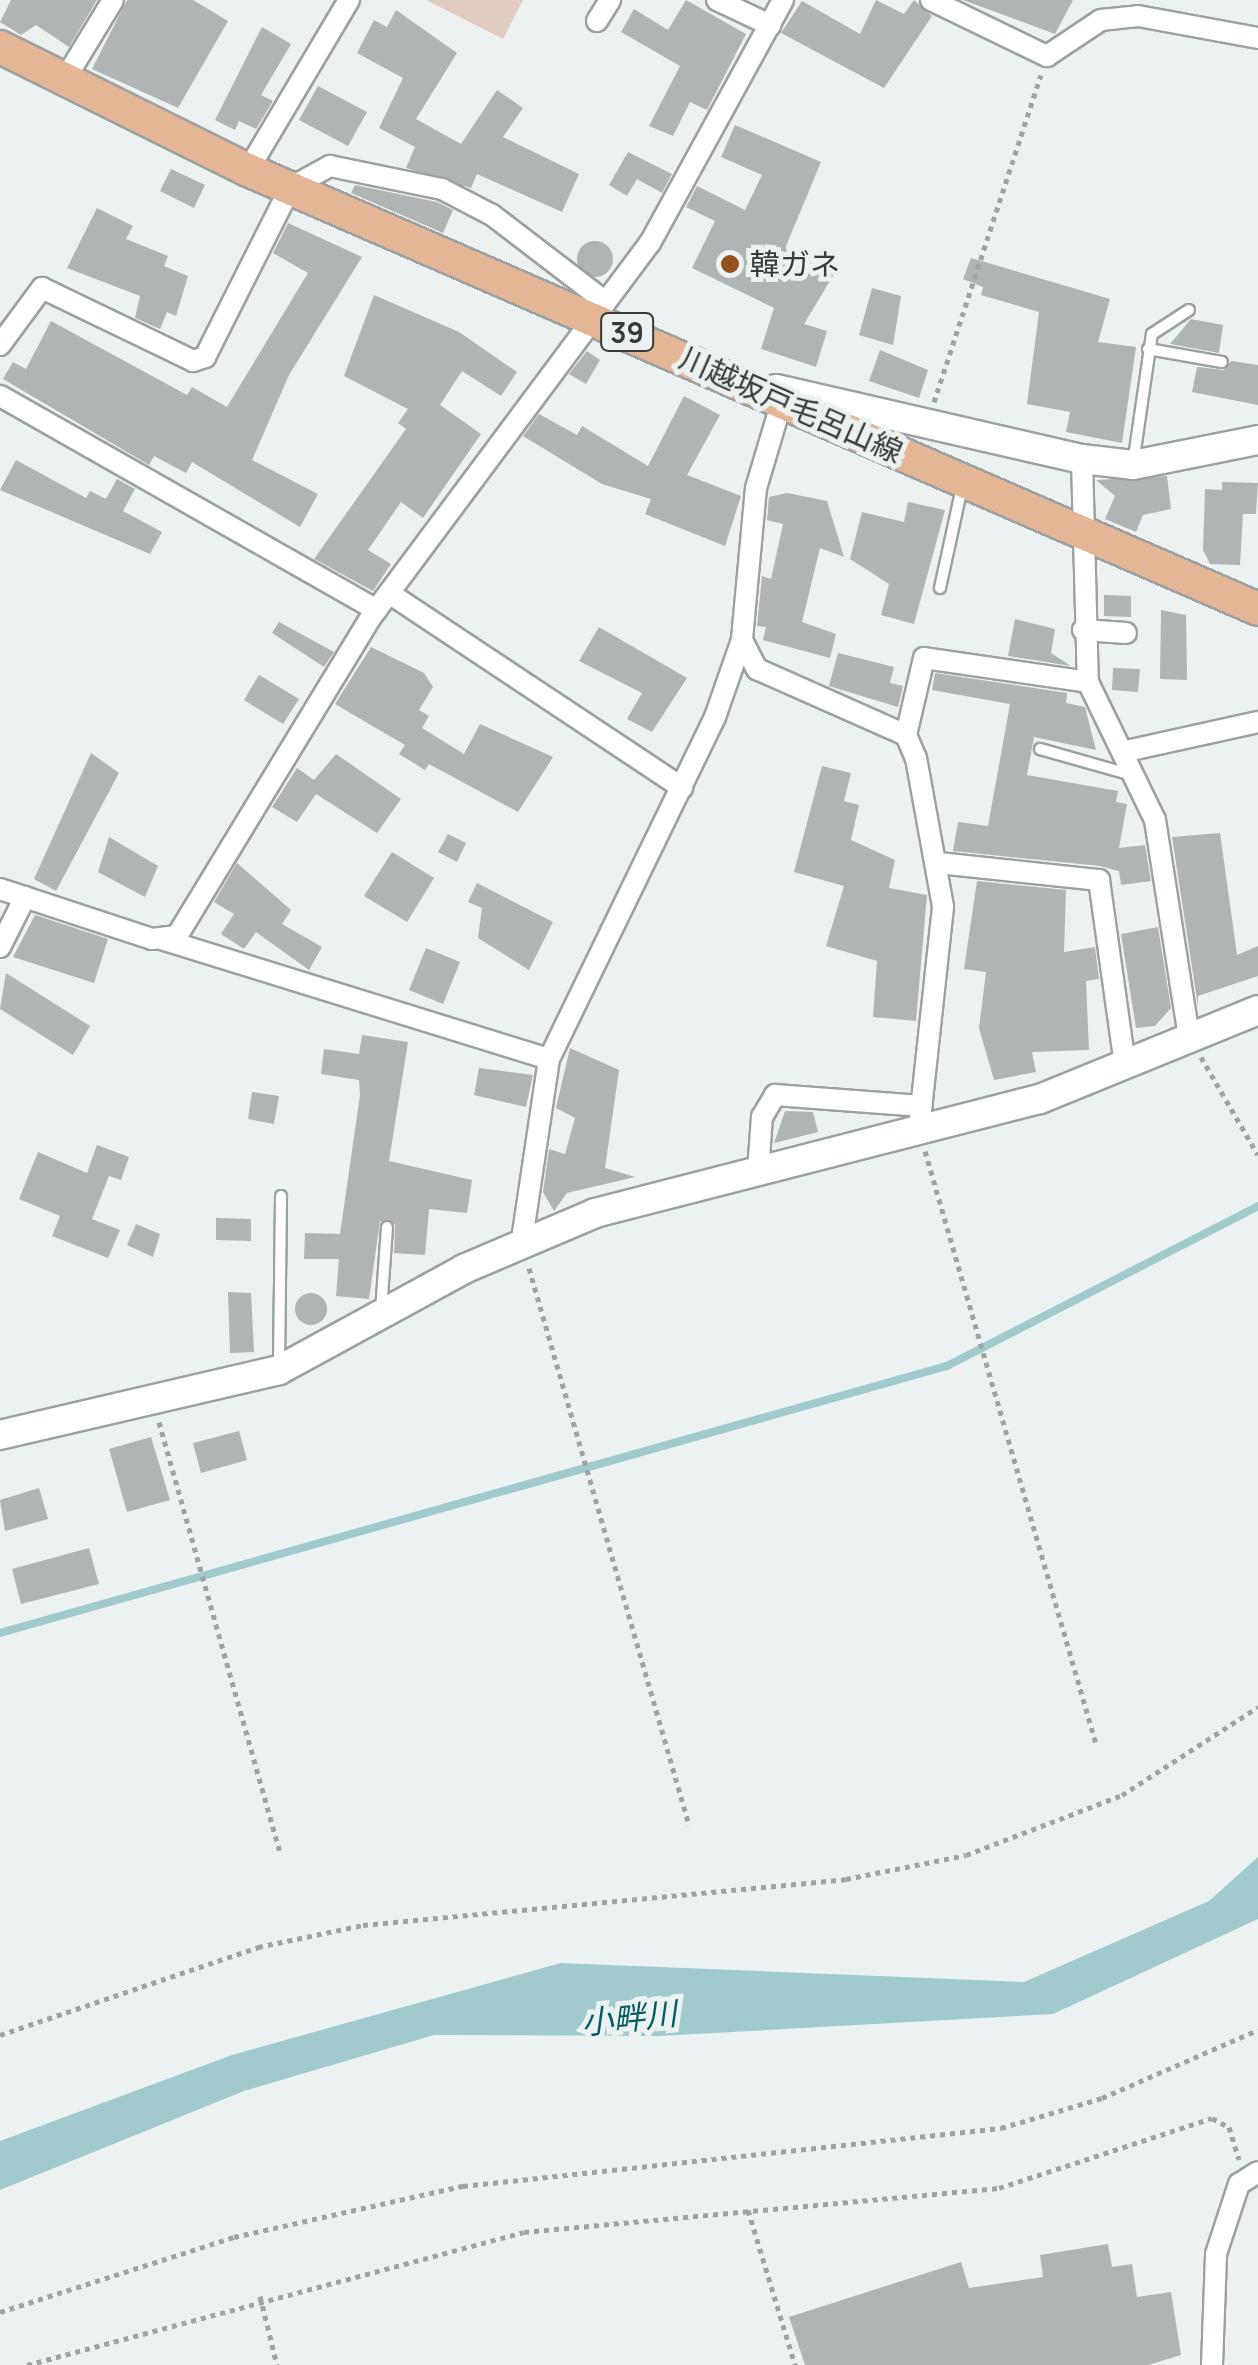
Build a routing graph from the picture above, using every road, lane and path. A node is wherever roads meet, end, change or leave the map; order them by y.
1 (113, 0) edge
2 (349, 0) edge
3 (610, 0) edge
4 (717, 0) edge
5 (783, 0) edge
6 (931, 0) edge
7 (597, 22) dead end
8 (770, 25) junction
9 (1258, 38) edge
10 (0, 48) edge
11 (1047, 56) junction
12 (62, 84) junction
13 (248, 170) junction
14 (290, 188) junction
15 (597, 308) junction
16 (1189, 310) dead end
17 (0, 345) edge
18 (1148, 349) junction
19 (690, 361) junction
20 (1222, 362) dead end
21 (0, 396) edge
22 (782, 401) junction
23 (928, 418) junction
24 (980, 435) junction
25 (1258, 440) edge
26 (902, 454) junction
27 (1082, 459) junction
28 (1133, 464) junction
29 (963, 480) junction
30 (998, 496) junction
31 (1081, 533) junction
32 (940, 588) dead end
33 (383, 601) junction
34 (1258, 607) edge
35 (1084, 630) junction
36 (1126, 633) dead end
37 (742, 640) junction
38 (1088, 682) junction
39 (1258, 722) edge
40 (906, 735) junction
41 (1040, 750) dead end
42 (1126, 750) junction
43 (1142, 778) junction
44 (682, 788) junction
45 (939, 862) junction
46 (0, 889) edge
47 (25, 898) junction
48 (161, 939) junction
49 (0, 947) edge
50 (1258, 1010) edge
51 (1189, 1037) junction
52 (549, 1059) junction
53 (1125, 1064) junction
54 (920, 1118) junction
55 (1258, 1155) edge
56 (758, 1170) junction
57 (282, 1196) dead end
58 (387, 1227) dead end
59 (522, 1240) junction
60 (380, 1319) junction
61 (279, 1370) junction
62 (155, 1404) junction
63 (0, 1435) edge
64 (1258, 1707) edge
65 (1096, 1744) dead end
66 (689, 1825) dead end
67 (279, 1850) dead end
68 (1258, 2030) edge
69 (0, 2035) edge
70 (1251, 2175) edge
71 (748, 2210) junction
72 (260, 2296) junction
73 (0, 2312) edge
74 (27, 2365) edge
75 (277, 2365) edge
76 (795, 2365) edge
77 (1214, 2365) edge

1 - 12 street
2 - 13 street
3 - 7 street
4 - 8 street
5 - 8 street
6 - 11 street
8 - 15 street
9 - 11 street
10 - 12 main road, 川越坂戸毛呂山線 / 39
11 - 23 path
12 - 13 main road, 川越坂戸毛呂山線 / 39
13 - 14 main road, 川越坂戸毛呂山線 / 39
14 - 15 main road, 川越坂戸毛呂山線 / 39
14 - 15 street
14 - 17 street
15 - 19 main road, 川越坂戸毛呂山線 / 39
15 - 33 street
16 - 18 lane
18 - 20 lane
18 - 28 lane
19 - 22 main road, 川越坂戸毛呂山線 / 39
19 - 23 street
21 - 33 street
22 - 26 main road, 川越坂戸毛呂山線 / 39
22 - 37 street
23 - 24 street
23 - 26 street
24 - 26 street
24 - 27 street
24 - 30 street
25 - 28 street
26 - 29 main road, 川越坂戸毛呂山線 / 39
27 - 28 street
27 - 31 street
29 - 30 main road, 川越坂戸毛呂山線 / 39
29 - 32 lane
30 - 31 main road, 川越坂戸毛呂山線 / 39
31 - 34 main road, 川越坂戸毛呂山線 / 39
31 - 35 street
33 - 44 street
33 - 48 street
35 - 36 street
35 - 38 street
37 - 40 street
37 - 44 street
38 - 40 street
38 - 42 street
39 - 42 street
40 - 45 street
41 - 43 lane
42 - 43 street
43 - 51 street
44 - 52 street
45 - 53 street
45 - 54 street
46 - 47 street
47 - 48 street
47 - 49 street
48 - 52 street
50 - 51 street
51 - 53 street
51 - 55 path
52 - 59 street
53 - 54 street
54 - 56 street
54 - 56 street
54 - 65 path
56 - 59 street
57 - 61 lane
58 - 60 lane
59 - 60 street
59 - 66 path
60 - 61 street
61 - 62 street
62 - 63 street
62 - 67 path
64 - 69 path
68 - 73 path
70 - 71 path
70 - 77 street
71 - 72 path
71 - 76 path
72 - 74 path
72 - 75 path

